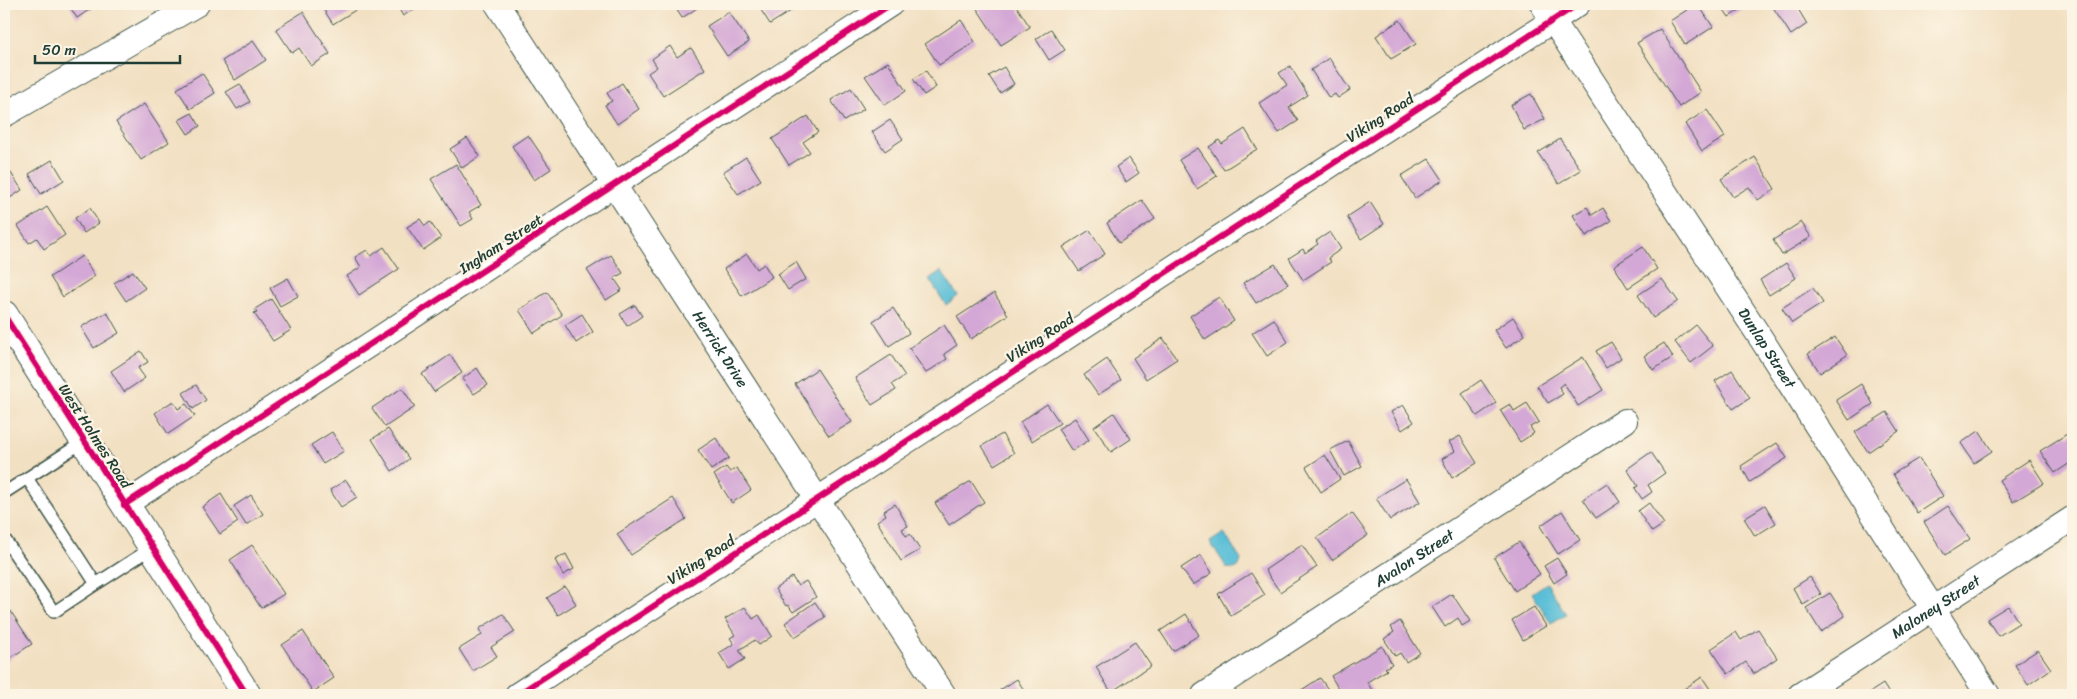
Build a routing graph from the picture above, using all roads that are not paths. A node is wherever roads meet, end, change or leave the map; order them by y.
1 (197, 4) edge
2 (496, 4) edge
3 (890, 4) edge
4 (1578, 4) edge
5 (1547, 12) edge
6 (4, 116) edge
7 (614, 185) junction
8 (4, 315) edge
9 (1625, 421) dead end
10 (83, 442) junction
11 (27, 478) junction
12 (4, 492) edge
13 (816, 499) junction
14 (124, 505) junction
15 (2073, 518) edge
16 (4, 538) edge
17 (152, 548) junction
18 (96, 584) junction
19 (1932, 610) junction
20 (247, 695) edge
21 (517, 695) edge
22 (944, 695) edge
23 (1204, 695) edge
24 (1800, 695) edge
25 (1988, 695) edge

1 - 6 street
2 - 7 street, Herrick Drive
3 - 7 street, Ingham Street
4 - 5 street, Viking Road
5 - 13 street, Viking Road
5 - 19 street, Dunlap Street
7 - 13 street, Herrick Drive
7 - 14 street, Ingham Street
8 - 10 street, West Holmes Road
9 - 23 street, Avalon Street
10 - 11 lane
10 - 14 street, West Holmes Road
11 - 12 lane
11 - 18 lane
13 - 21 street, Viking Road
13 - 22 street, Herrick Drive
14 - 17 street, West Holmes Road
15 - 19 street, Maloney Street
16 - 18 lane
17 - 18 lane
17 - 20 street, West Holmes Road
19 - 24 street, Maloney Street
19 - 25 street, Dunlap Street

